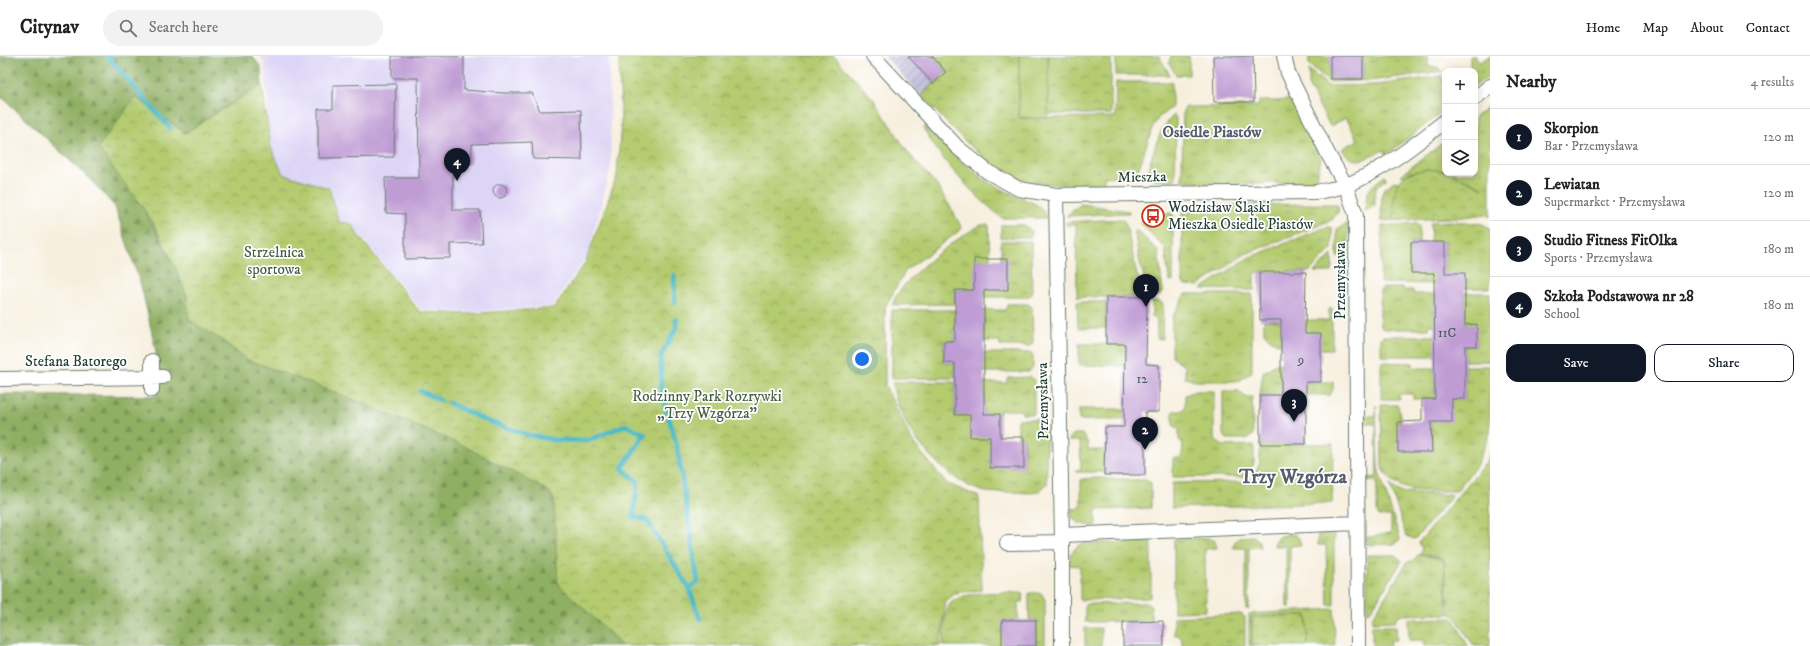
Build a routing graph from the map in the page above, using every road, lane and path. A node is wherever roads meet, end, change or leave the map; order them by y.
1 (873, 56) edge
2 (1284, 56) edge
3 (1490, 86) edge
4 (1478, 96) edge
5 (1442, 123) edge
6 (1346, 186) junction
7 (1056, 195) junction
8 (152, 361) dead end
9 (0, 379) edge
10 (1357, 523) junction
11 (1062, 539) junction
12 (1007, 543) dead end
13 (1062, 646) edge
14 (1358, 646) edge

1 - 7 street, Mieszka
2 - 6 street, Przemysława
3 - 4 street
5 - 6 street, Mieszka
6 - 7 street, Mieszka
6 - 10 street, Przemysława
7 - 11 street, Przemysława
8 - 9 street, Stefana Batorego
10 - 11 street
10 - 14 street, Przemysława
11 - 12 street
11 - 13 street, Przemysława

